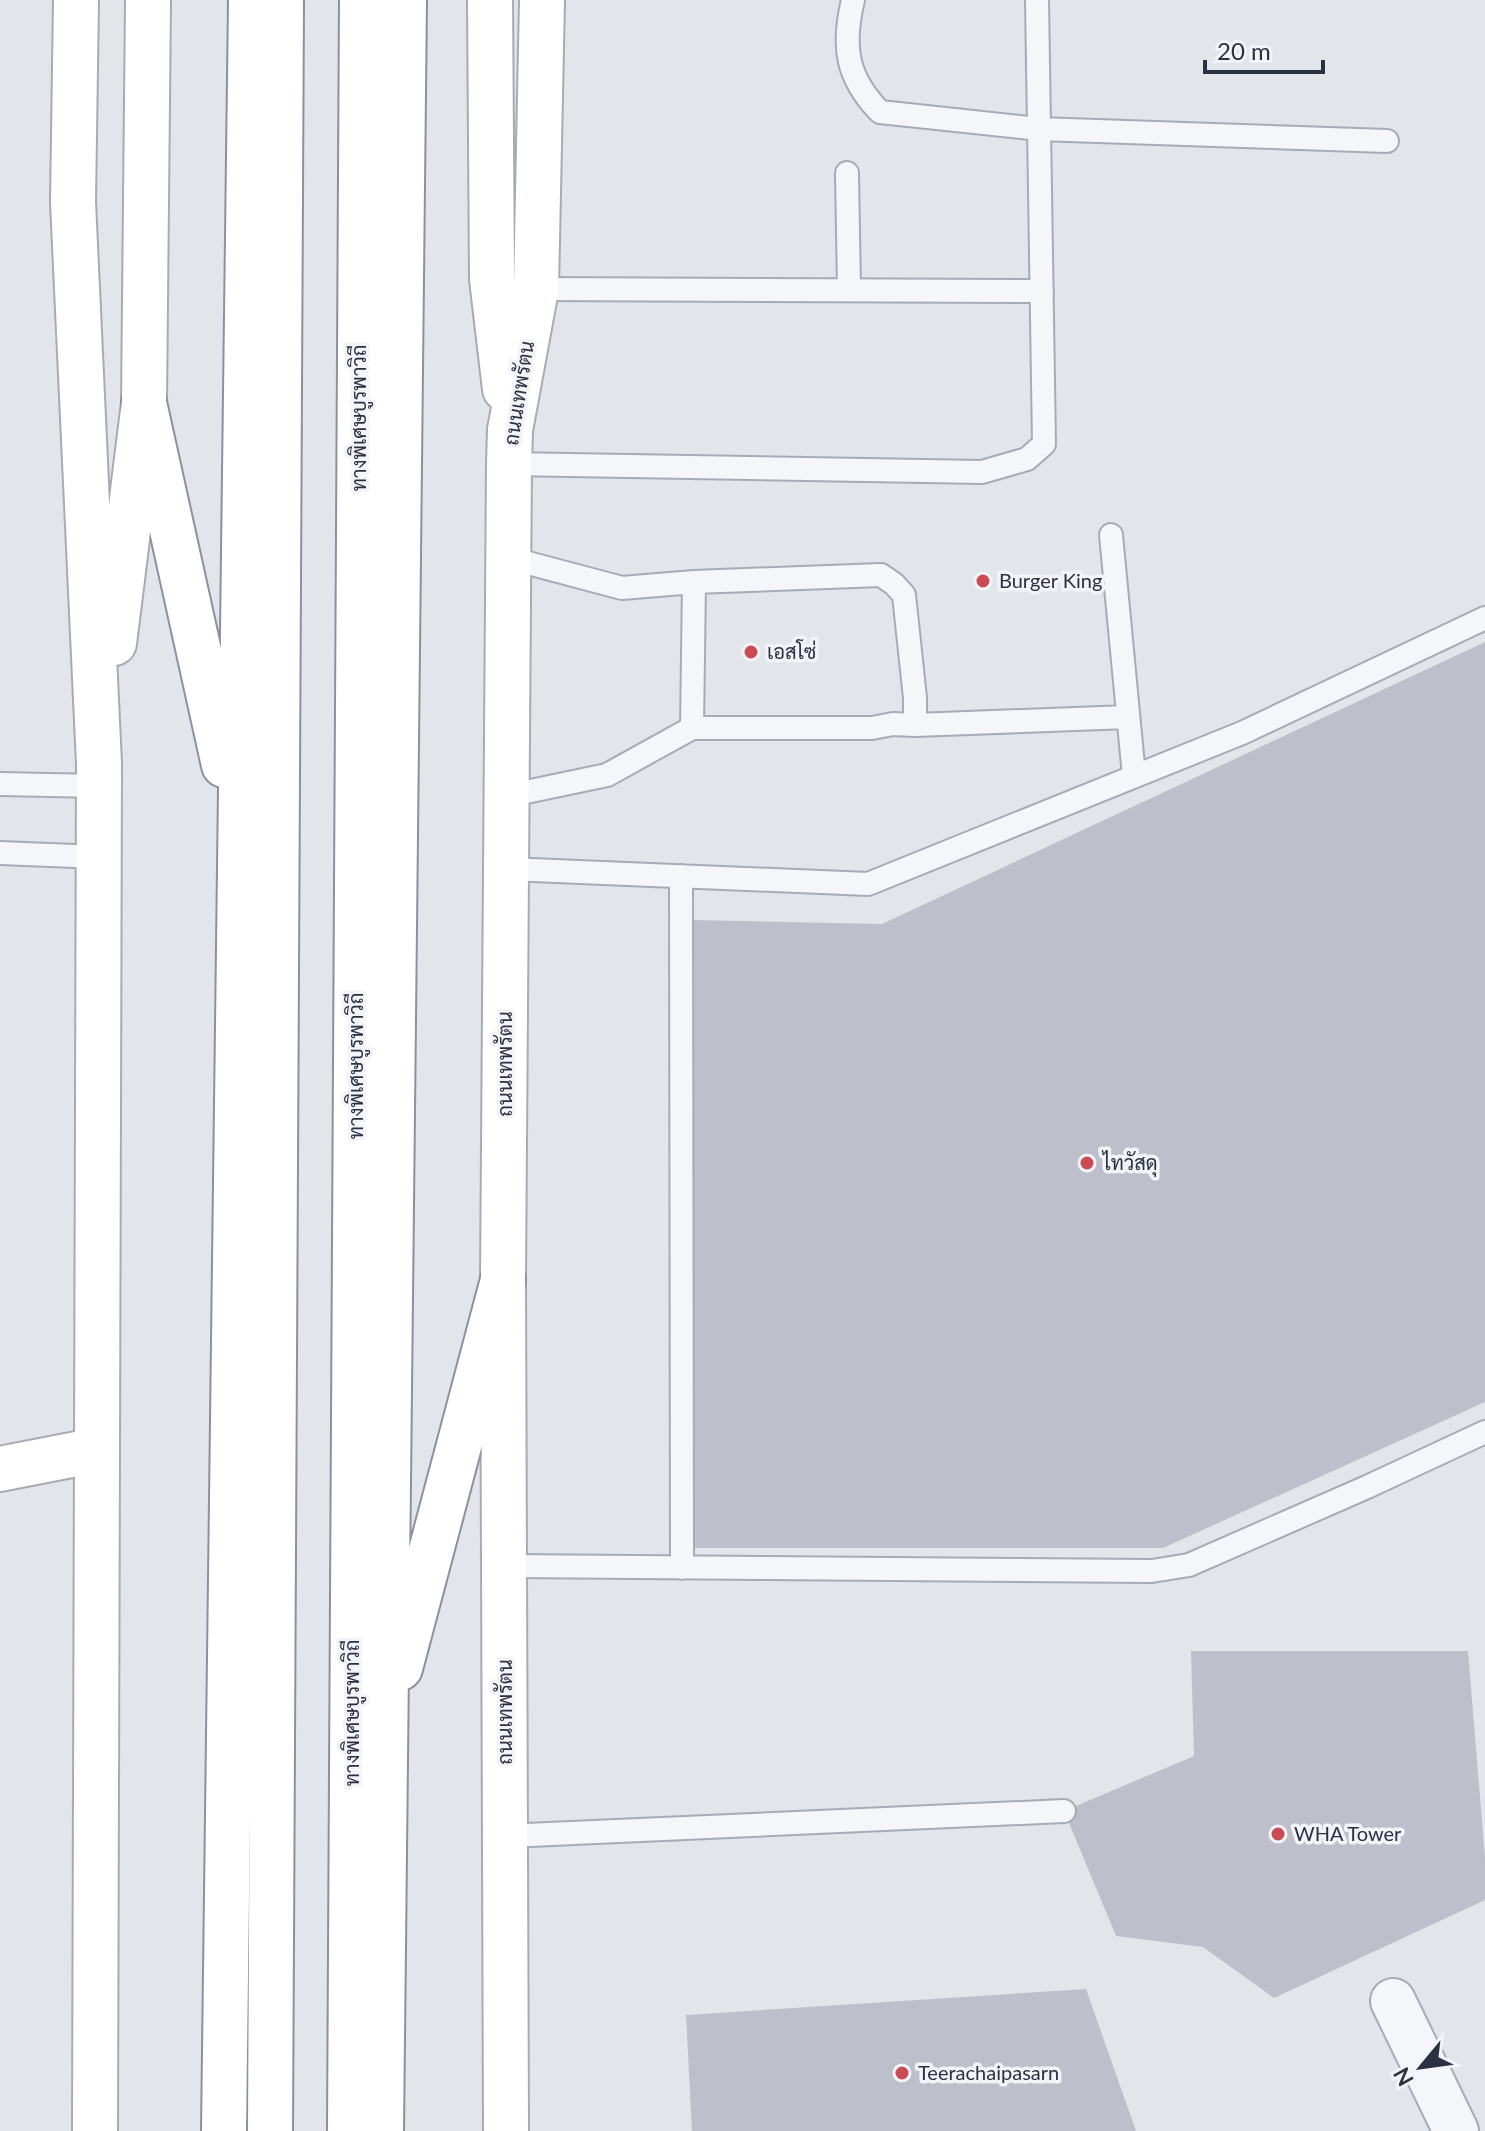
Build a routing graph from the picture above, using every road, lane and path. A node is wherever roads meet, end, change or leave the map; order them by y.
1 (76, 0) edge
2 (148, 0) edge
3 (251, 0) edge
4 (281, 0) edge
5 (362, 0) edge
6 (404, 0) edge
7 (490, 0) edge
8 (542, 0) edge
9 (853, 0) edge
10 (1037, 0) edge
11 (1039, 129) junction
12 (1387, 141) dead end
13 (847, 173) dead end
14 (536, 289) junction
15 (849, 290) junction
16 (1042, 291) junction
17 (144, 403) junction
18 (509, 447) junction
19 (1111, 535) dead end
20 (509, 558) junction
21 (694, 582) junction
22 (1485, 618) edge
23 (1128, 717) junction
24 (915, 725) junction
25 (692, 728) junction
26 (99, 775) junction
27 (1134, 776) junction
28 (0, 784) edge
29 (507, 796) junction
30 (240, 837) junction
31 (0, 853) edge
32 (99, 857) junction
33 (506, 869) junction
34 (681, 876) junction
35 (503, 1280) junction
36 (1485, 1432) edge
37 (97, 1450) junction
38 (0, 1469) edge
39 (504, 1566) junction
40 (682, 1568) junction
41 (383, 1733) junction
42 (1064, 1811) dead end
43 (505, 1836) junction
44 (1393, 2001) dead end
45 (95, 2131) edge
46 (224, 2131) edge
47 (270, 2131) edge
48 (350, 2131) edge
49 (381, 2131) edge
50 (506, 2131) edge
51 (1456, 2131) edge

1 - 26 main road
2 - 17 main road
3 - 30 main road
4 - 47 main road
5 - 48 main road, ทางพิเศษบูรพาวิถี
6 - 41 main road
7 - 18 main road
8 - 14 main road, ถนนเทพรัตน
9 - 11 lane
10 - 11 lane
11 - 12 lane
11 - 16 lane
13 - 15 lane
14 - 15 lane
14 - 18 main road, ถนนเทพรัตน
15 - 16 lane
16 - 18 lane
17 - 26 main road
17 - 30 main road
18 - 20 main road, ถนนเทพรัตน
19 - 23 lane
20 - 21 lane
20 - 29 main road, ถนนเทพรัตน
21 - 24 lane
21 - 25 lane
22 - 27 lane
23 - 24 lane
23 - 27 lane
24 - 25 lane
25 - 29 lane
26 - 28 lane
26 - 32 main road
27 - 34 lane
29 - 33 main road, ถนนเทพรัตน
30 - 46 main road
31 - 32 lane
32 - 37 main road
33 - 34 lane
33 - 35 main road, ถนนเทพรัตน
34 - 40 lane
35 - 39 main road, ถนนเทพรัตน
35 - 41 main road
36 - 40 lane
37 - 38 main road
37 - 45 main road
39 - 40 lane
39 - 43 main road, ถนนเทพรัตน
41 - 49 main road
42 - 43 lane
43 - 50 main road, ถนนเทพรัตน
44 - 51 street

